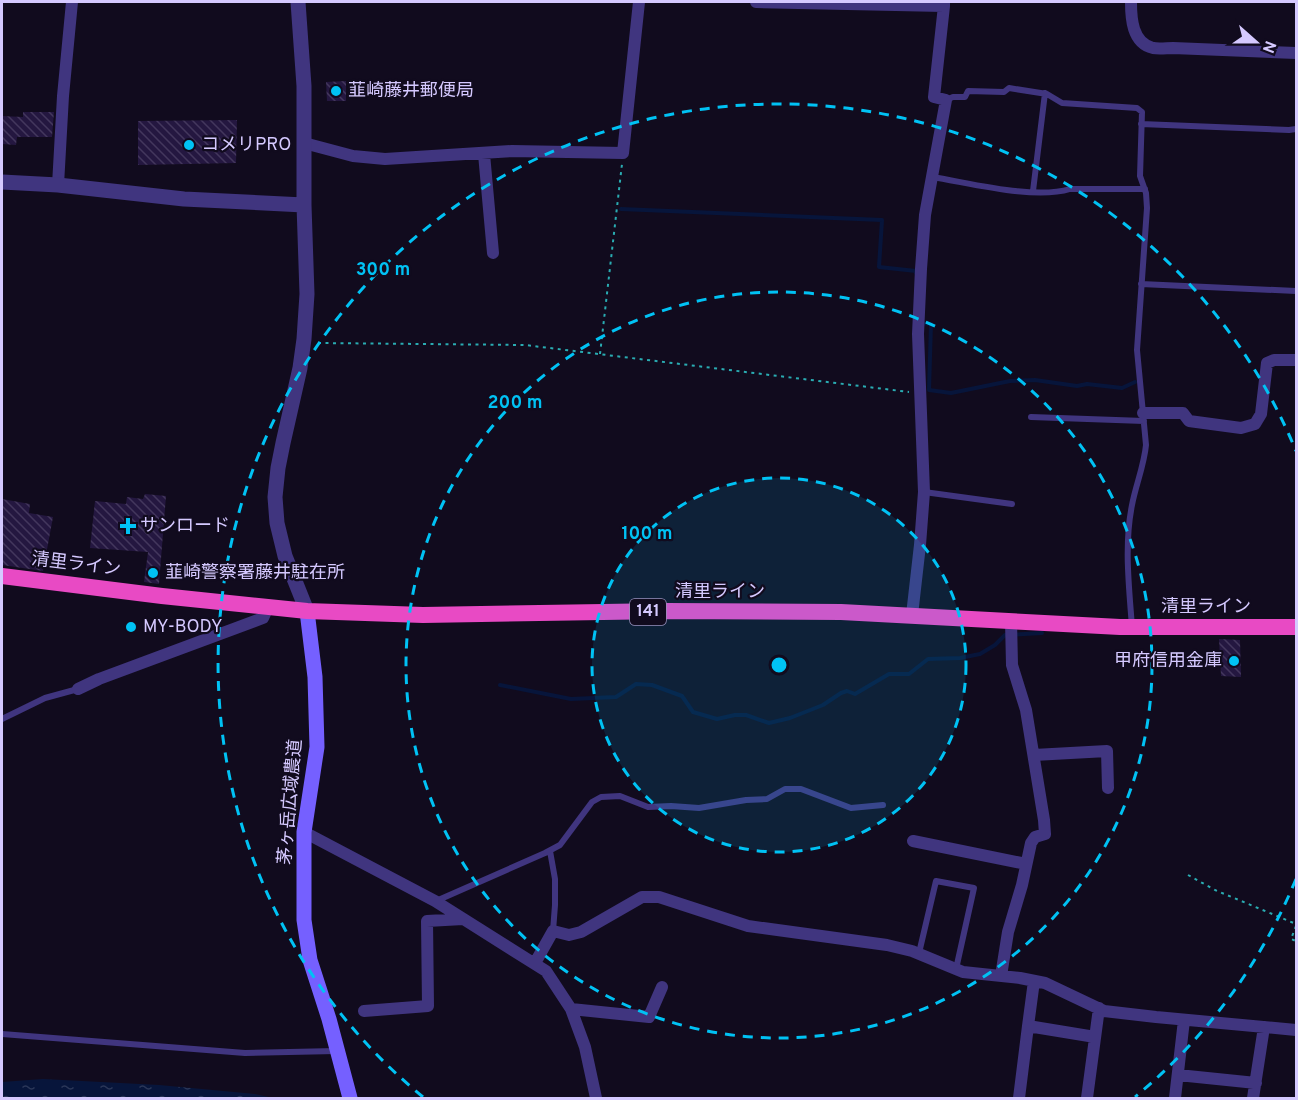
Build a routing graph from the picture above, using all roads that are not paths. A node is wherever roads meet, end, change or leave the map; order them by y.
1 (72, 2) edge
2 (298, 2) edge
3 (639, 2) edge
4 (756, 2) edge
5 (1131, 2) edge
6 (944, 4) edge
7 (1296, 53) edge
8 (1045, 93) junction
9 (946, 100) junction
10 (1141, 124) junction
11 (1296, 129) edge
12 (304, 143) junction
13 (484, 154) junction
14 (932, 177) junction
15 (2, 182) edge
16 (58, 185) junction
17 (1145, 189) junction
18 (1033, 191) junction
19 (304, 205) junction
20 (493, 253) dead end
21 (1141, 285) junction
22 (1296, 291) edge
23 (1296, 360) edge
24 (1031, 417) dead end
25 (1144, 417) junction
26 (924, 492) junction
27 (1012, 504) dead end
28 (2, 576) edge
29 (268, 607) junction
30 (307, 611) junction
31 (912, 615) junction
32 (1011, 621) junction
33 (1132, 627) junction
34 (1296, 627) edge
35 (78, 689) joint
36 (2, 719) edge
37 (1034, 755) junction
38 (1108, 788) dead end
39 (882, 805) dead end
40 (304, 832) junction
41 (913, 841) dead end
42 (550, 851) junction
43 (1026, 864) junction
44 (435, 902) junction
45 (463, 919) junction
46 (553, 931) junction
47 (919, 954) junction
48 (535, 963) junction
49 (956, 969) junction
50 (1001, 976) junction
51 (1034, 981) junction
52 (662, 987) dead end
53 (1099, 1008) junction
54 (571, 1009) junction
55 (364, 1011) dead end
56 (1184, 1020) junction
57 (1028, 1026) junction
58 (1264, 1027) junction
59 (1296, 1030) edge
60 (2, 1034) edge
61 (1095, 1037) junction
62 (338, 1055) junction
63 (1178, 1075) junction
64 (1256, 1083) junction
65 (350, 1098) edge
66 (596, 1098) edge
67 (1019, 1098) edge
68 (1087, 1098) edge
69 (1175, 1098) edge
70 (1253, 1098) edge

1 - 16 street
2 - 12 street
3 - 13 street
4 - 6 street
5 - 7 street
6 - 9 street
8 - 9 lane
8 - 10 lane
8 - 18 lane
9 - 14 street
10 - 11 lane
10 - 17 lane
12 - 13 street
12 - 19 street
13 - 20 street
14 - 18 lane
14 - 26 street
15 - 16 street
16 - 19 street
17 - 18 lane
17 - 21 lane
19 - 30 street
21 - 22 lane
21 - 25 lane
23 - 25 street
24 - 25 lane
25 - 33 lane
26 - 27 lane
26 - 31 street
28 - 29 highway, 清里ライン / 141
29 - 30 highway, 清里ライン / 141
29 - 35 street
30 - 31 highway, 清里ライン / 141
30 - 40 main road, 茅ヶ岳広域農道
31 - 32 highway, 清里ライン / 141
32 - 33 highway, 清里ライン / 141
32 - 37 street
33 - 34 highway, 清里ライン / 141
35 - 36 lane
37 - 38 street
37 - 43 street
39 - 42 lane
40 - 44 street
40 - 62 main road, 茅ヶ岳広域農道
41 - 43 street
42 - 44 lane
42 - 46 lane
43 - 50 street
44 - 45 street
45 - 48 street
45 - 55 street
46 - 47 street
46 - 48 street
47 - 49 street
47 - 49 lane
48 - 54 street
49 - 50 street
50 - 51 street
51 - 53 street
51 - 57 street
52 - 54 street
53 - 56 street
53 - 61 street
54 - 66 street
56 - 58 street
56 - 63 street
57 - 61 street
57 - 67 street
58 - 59 street
58 - 64 street
60 - 62 lane
61 - 68 street
62 - 65 main road, 茅ヶ岳広域農道
63 - 64 street
63 - 69 street
64 - 70 street

